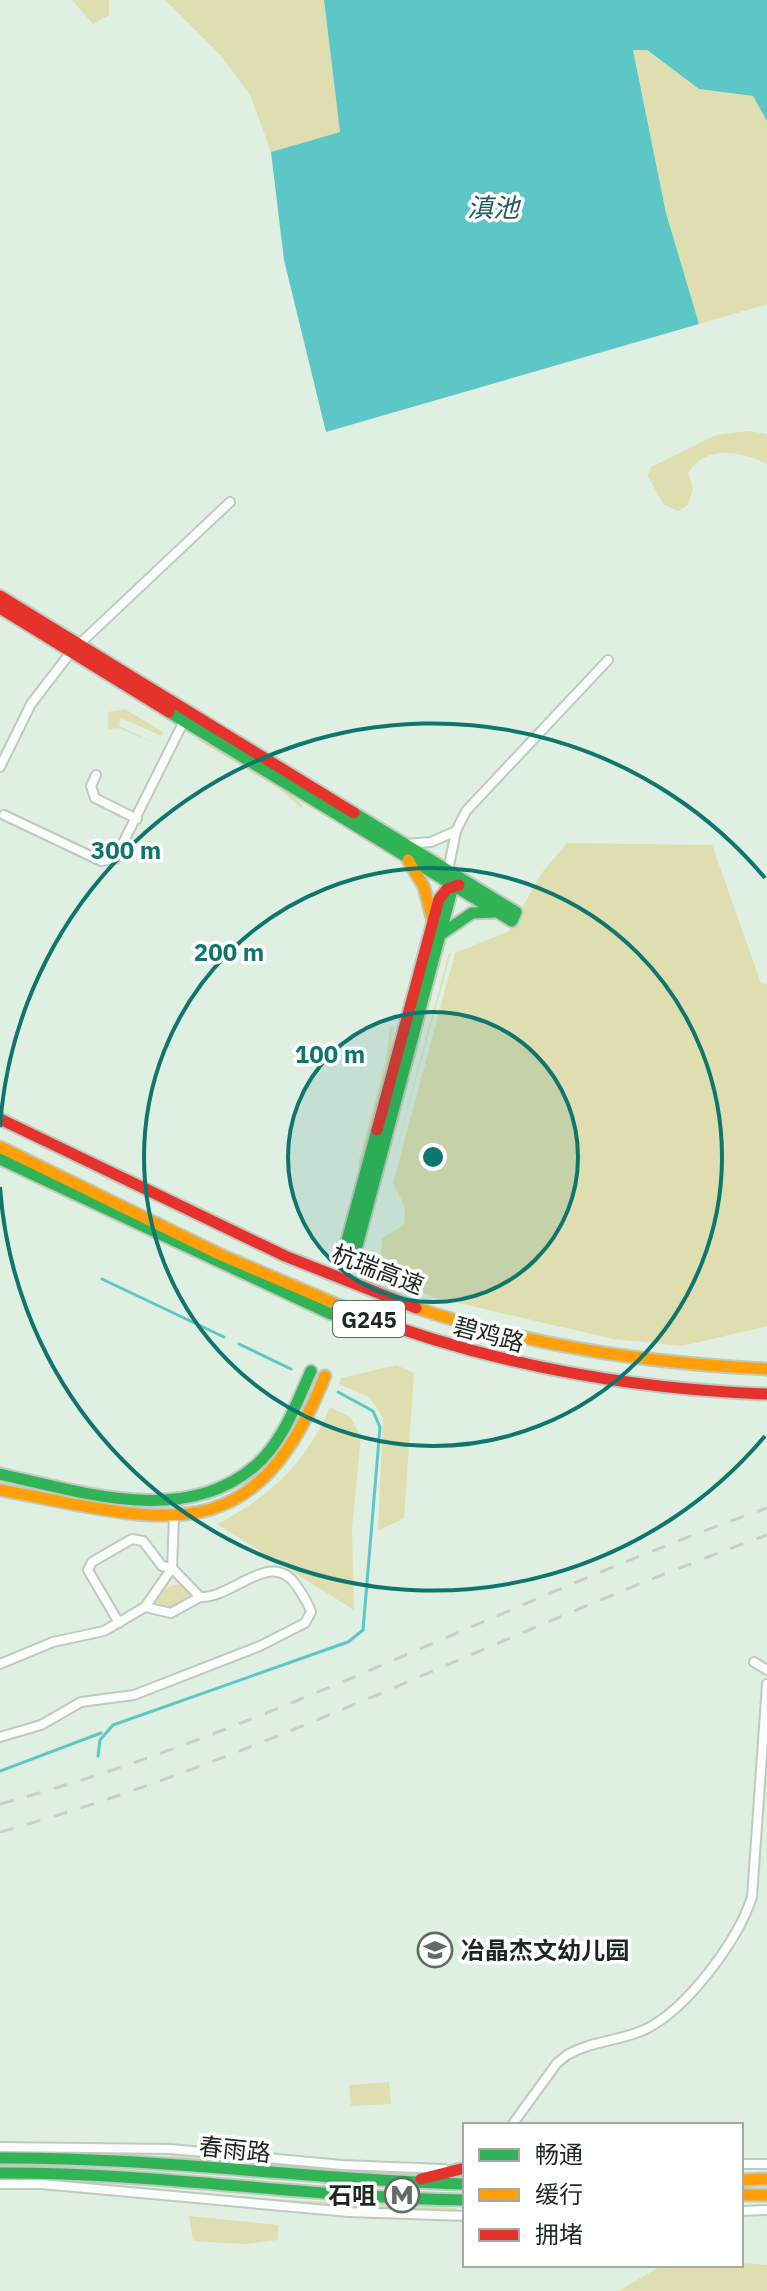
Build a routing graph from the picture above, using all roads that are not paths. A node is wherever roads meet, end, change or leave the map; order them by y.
1 (230, 502) dead end
2 (0, 596) edge
3 (0, 608) edge
4 (75, 648) junction
5 (608, 660) dead end
6 (184, 721) junction
7 (0, 767) edge
8 (96, 775) dead end
9 (4, 815) dead end
10 (137, 819) junction
11 (456, 831) junction
12 (405, 850) junction
13 (436, 863) junction
14 (448, 871) junction
15 (470, 884) junction
16 (453, 886) junction
17 (497, 912) junction
18 (436, 930) junction
19 (0, 1119) edge
20 (0, 1129) edge
21 (0, 1147) edge
22 (0, 1162) edge
23 (767, 1369) edge
24 (311, 1371) joint
25 (325, 1376) joint
26 (767, 1377) edge
27 (767, 1394) edge
28 (767, 1403) edge
29 (0, 1474) edge
30 (0, 1490) edge
31 (174, 1517) junction
32 (172, 1568) junction
33 (200, 1597) junction
34 (145, 1607) junction
35 (119, 1623) junction
36 (754, 1662) dead end
37 (0, 1664) edge
38 (767, 1670) edge
39 (767, 1684) edge
40 (0, 1737) edge
41 (513, 2123) edge
42 (0, 2147) edge
43 (0, 2158) edge
44 (743, 2164) edge
45 (767, 2164) edge
46 (463, 2169) edge
47 (0, 2173) edge
48 (767, 2179) edge
49 (743, 2180) edge
50 (0, 2184) edge
51 (399, 2184) junction
52 (463, 2184) edge
53 (743, 2195) edge
54 (767, 2195) edge
55 (463, 2200) edge
56 (767, 2210) edge
57 (743, 2211) edge
58 (463, 2216) edge

1 - 4 street
2 - 4 main road
3 - 4 main road
4 - 6 main road
4 - 7 street
4 - 12 main road
5 - 11 street
6 - 10 street
6 - 12 main road
8 - 10 street
9 - 10 street
11 - 12 street
11 - 14 street
12 - 13 main road
12 - 16 main road
12 - 18 main road
13 - 14 main road
13 - 16 main road
14 - 15 main road
15 - 16 main road
15 - 17 main road
16 - 17 main road
16 - 18 main road
17 - 18 main road
18 - 18 main road
19 - 23 main road, 杭瑞高速
20 - 26 main road, 碧鸡路 / G245
21 - 27 main road, 碧鸡路 / G245
22 - 28 main road
24 - 25 street
24 - 29 main road
25 - 31 main road
30 - 31 main road
31 - 32 street
32 - 33 street
32 - 34 street
32 - 35 street
33 - 34 street
33 - 40 street
34 - 35 street
35 - 37 street
36 - 38 street
39 - 41 street
42 - 46 street
43 - 51 main road, 春雨路
44 - 45 street
46 - 51 main road
47 - 55 main road, 春雨路
48 - 49 main road
50 - 58 street
51 - 52 main road, 春雨路
53 - 54 main road
56 - 57 street

